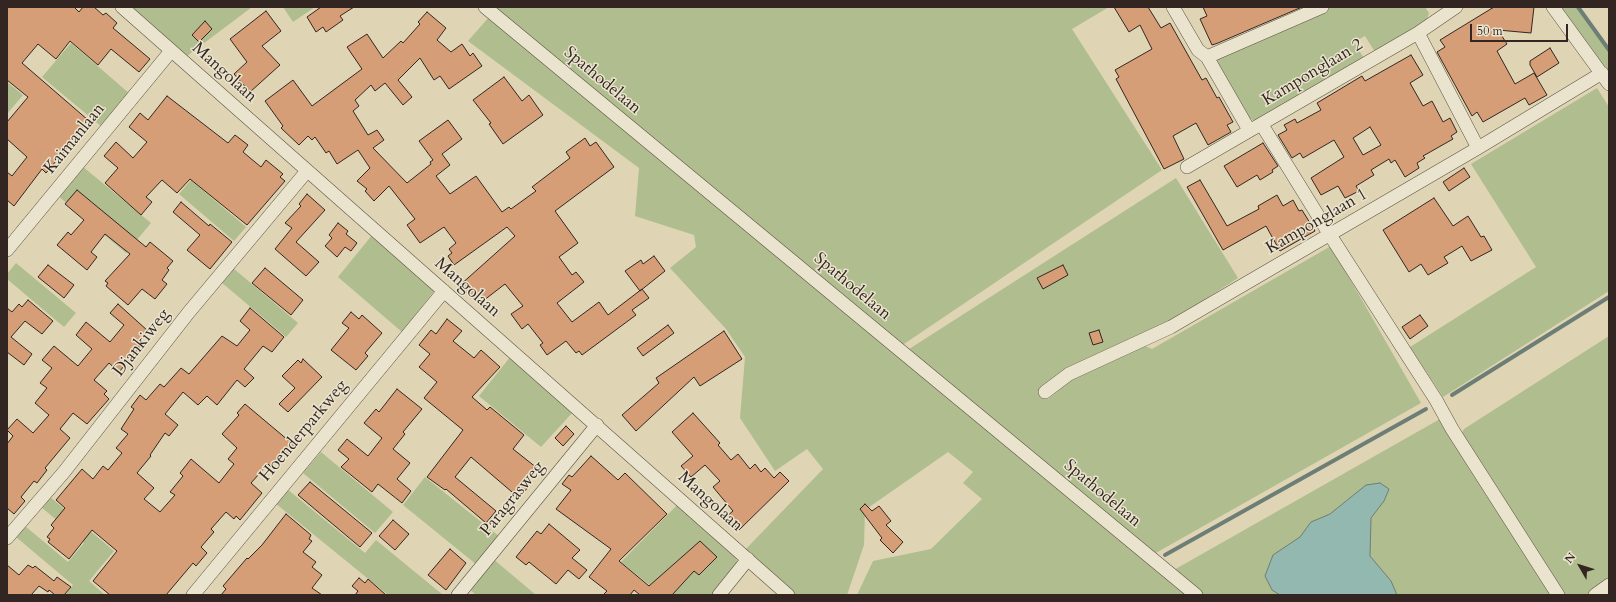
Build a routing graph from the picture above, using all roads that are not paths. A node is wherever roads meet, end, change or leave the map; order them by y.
1 (122, 7) edge
2 (485, 7) edge
3 (1173, 7) edge
4 (1322, 7) edge
5 (1553, 7) edge
6 (1447, 9) edge
7 (1418, 33) junction
8 (171, 50) junction
9 (1207, 57) junction
10 (1605, 78) edge
11 (1262, 125) junction
12 (1249, 130) junction
13 (1478, 148) junction
14 (1187, 167) dead end
15 (306, 171) junction
16 (1330, 235) junction
17 (7, 250) edge
18 (444, 291) junction
19 (1045, 392) dead end
20 (597, 425) junction
21 (7, 538) edge
22 (748, 559) junction
23 (1609, 585) edge
24 (193, 595) edge
25 (458, 595) edge
26 (719, 595) edge
27 (788, 595) edge
28 (1196, 595) edge
29 (1558, 595) edge
30 (1595, 595) edge

1 - 8 street, Mangolaan
2 - 28 street, Spathodelaan
3 - 9 street
4 - 9 street
5 - 10 street
6 - 7 street, Kamponglaan 2
7 - 11 street, Kamponglaan 2
7 - 13 street
8 - 15 street, Mangolaan
8 - 17 street, Kaimanlaan
9 - 12 street
10 - 13 street, Kamponglaan 1
11 - 12 street, Kamponglaan 2
11 - 16 street
12 - 14 street, Kamponglaan 2
13 - 16 street, Kamponglaan 1
15 - 18 street, Mangolaan
15 - 21 street, Djankiweg
16 - 19 street, Kamponglaan 1
16 - 29 street
18 - 20 street, Mangolaan
18 - 24 street, Hoenderparkweg
20 - 22 street, Mangolaan
20 - 25 street, Paragrasweg
22 - 26 street
22 - 27 street, Mangolaan
23 - 30 street

